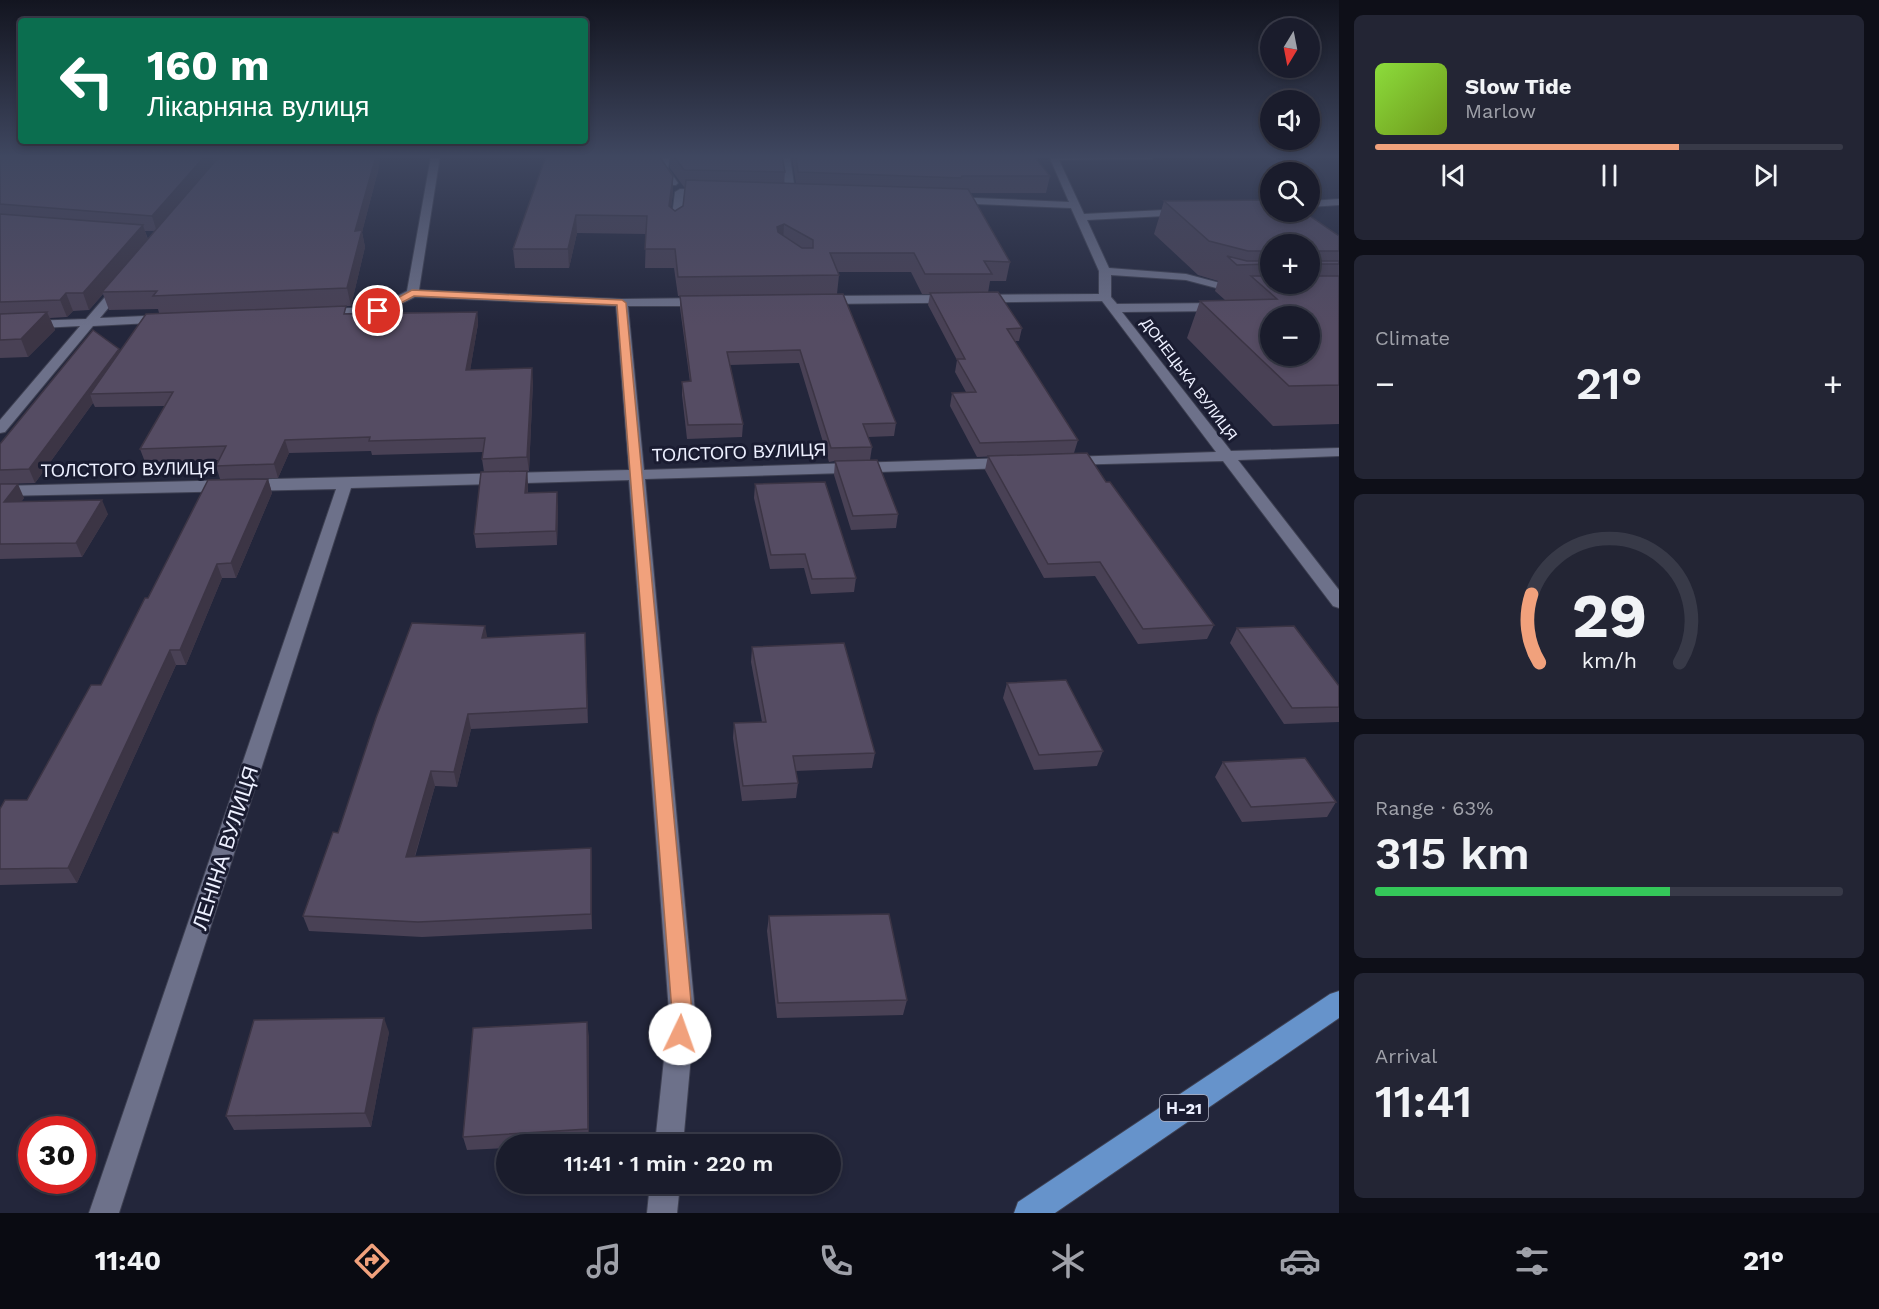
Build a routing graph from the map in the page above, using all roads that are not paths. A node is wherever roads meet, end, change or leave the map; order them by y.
1 (426, 213) edge
2 (677, 213) edge
3 (1079, 213) edge
4 (676, 224) edge
5 (132, 271) edge
6 (1105, 271) junction
7 (1257, 291) edge
8 (412, 293) junction
9 (1105, 297) junction
10 (810, 300) edge
11 (716, 302) edge
12 (622, 303) junction
13 (1233, 306) edge
14 (1114, 308) junction
15 (309, 313) edge
16 (182, 318) edge
17 (90, 322) junction
18 (0, 326) edge
19 (0, 429) edge
20 (1339, 452) edge
21 (1228, 457) junction
22 (1050, 462) edge
23 (1026, 463) edge
24 (636, 474) junction
25 (345, 484) junction
26 (0, 491) edge
27 (1339, 602) edge
28 (1339, 1003) edge
29 (670, 1134) edge
30 (664, 1194) edge
31 (104, 1213) edge
32 (662, 1213) edge
33 (1029, 1213) edge

1 - 8 street
2 - 4 street
3 - 6 street
5 - 17 street
6 - 7 street
6 - 9 street
8 - 12 street
8 - 15 street
9 - 10 street
9 - 14 street, ДОНЕЦЬКА ВУЛИЦЯ
11 - 12 street
12 - 24 street
13 - 14 street
14 - 21 street, ДОНЕЦЬКА ВУЛИЦЯ
16 - 17 street
17 - 18 street
17 - 19 street
20 - 21 street
21 - 22 street
21 - 27 street, ДОНЕЦЬКА ВУЛИЦЯ
23 - 24 street, ТОЛСТОГО ВУЛИЦЯ
24 - 25 street, ТОЛСТОГО ВУЛИЦЯ
24 - 29 street
25 - 26 street, ТОЛСТОГО ВУЛИЦЯ
25 - 31 street, ЛЕНІНА ВУЛИЦЯ
28 - 33 main road, Н-21
30 - 32 street

